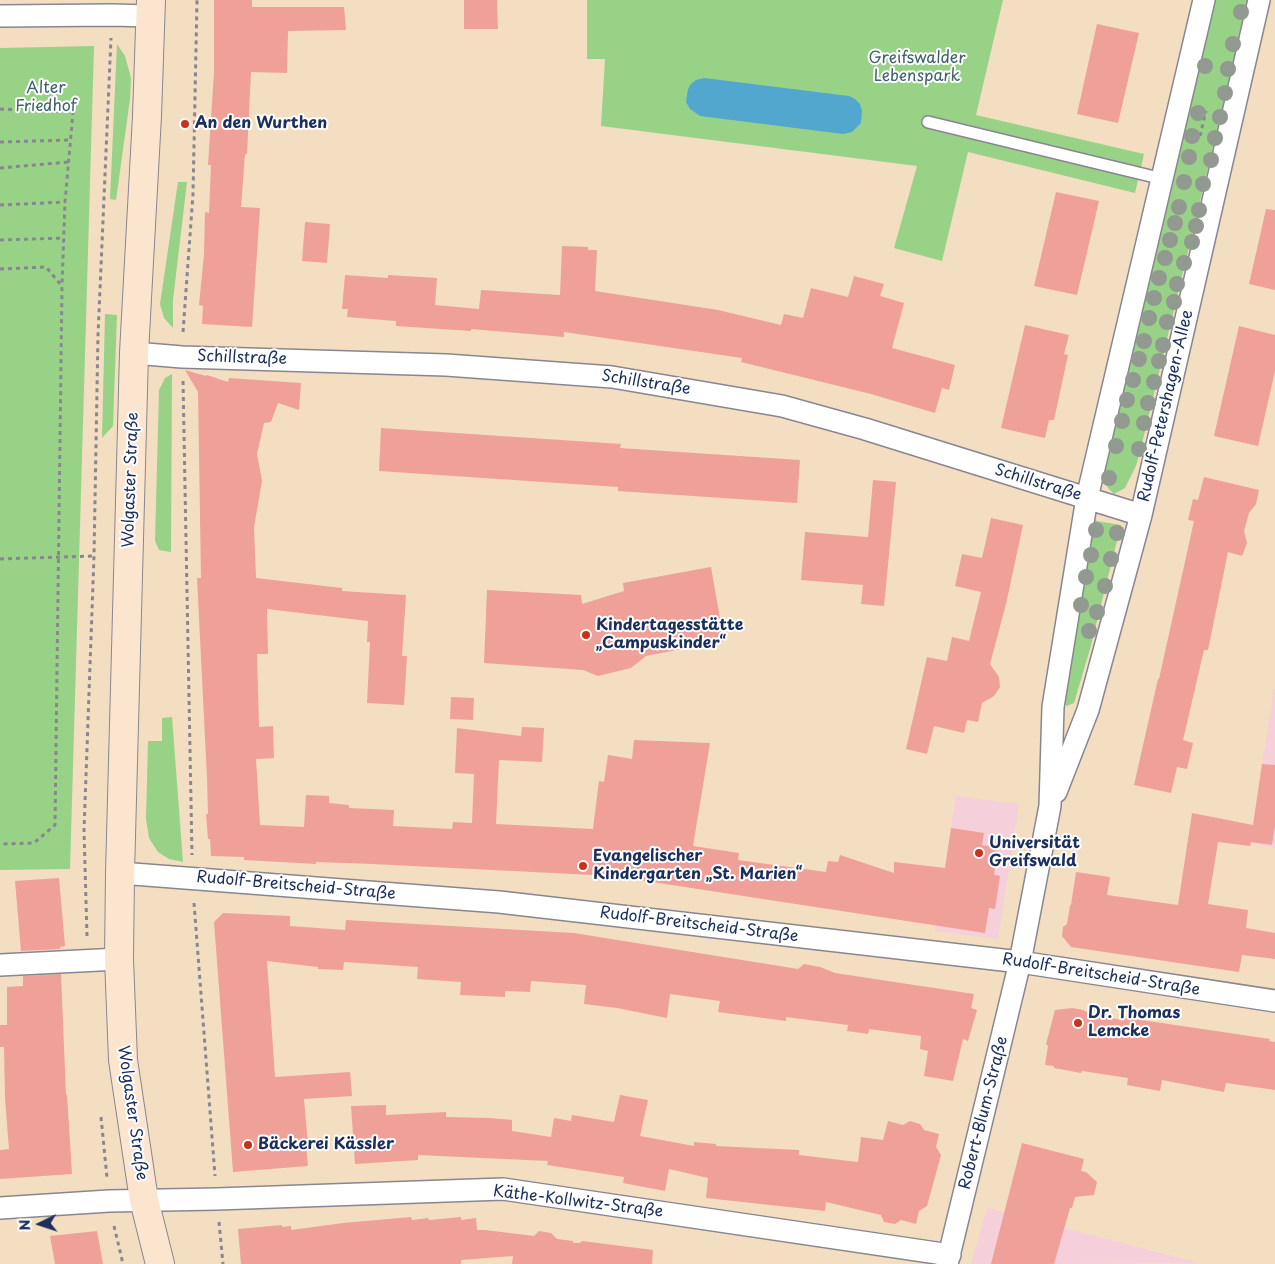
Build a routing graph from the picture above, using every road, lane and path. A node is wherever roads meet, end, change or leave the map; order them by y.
1 (197, 0) edge
2 (1204, 0) edge
3 (1259, 0) edge
4 (151, 8) edge
5 (0, 16) edge
6 (0, 110) edge
7 (928, 122) dead end
8 (71, 140) junction
9 (0, 142) edge
10 (69, 162) junction
11 (0, 168) edge
12 (1163, 179) junction
13 (65, 202) junction
14 (0, 205) edge
15 (64, 238) junction
16 (0, 240) edge
17 (0, 269) edge
18 (62, 286) junction
19 (134, 353) junction
20 (182, 357) junction
21 (1087, 498) junction
22 (1141, 515) junction
23 (94, 556) dead end
24 (58, 557) junction
25 (0, 559) edge
26 (1050, 806) junction
27 (0, 844) edge
28 (120, 872) junction
29 (192, 878) junction
30 (119, 959) junction
31 (1020, 962) junction
32 (0, 965) edge
33 (1275, 1001) edge
34 (217, 1199) junction
35 (144, 1200) junction
36 (0, 1208) edge
37 (948, 1260) edge
38 (160, 1264) edge
39 (223, 1264) edge

1 - 20 path
2 - 12 street, Rudolf-Petershagen-Allee
3 - 22 street, Rudolf-Petershagen-Allee
4 - 5 street
4 - 19 main road, Wolgaster Straße
6 - 8 path
7 - 12 lane
8 - 9 path
8 - 10 path
10 - 11 path
10 - 13 path
12 - 21 street, Rudolf-Petershagen-Allee
13 - 14 path
13 - 15 path
15 - 16 path
15 - 18 path
17 - 18 path
18 - 24 path
19 - 20 street, Schillstraße
19 - 28 main road, Wolgaster Straße
20 - 21 street, Schillstraße
20 - 29 path
21 - 22 street, Schillstraße
21 - 26 street, Rudolf-Petershagen-Allee
22 - 26 street, Rudolf-Petershagen-Allee
23 - 24 path
24 - 25 path
24 - 27 path
26 - 31 street, Rudolf-Petershagen-Allee
28 - 29 street, Rudolf-Breitscheid-Straße
28 - 30 main road, Wolgaster Straße
29 - 31 street, Rudolf-Breitscheid-Straße
29 - 34 path
30 - 32 street
30 - 35 main road, Wolgaster Straße
31 - 33 street, Rudolf-Breitscheid-Straße
31 - 37 street, Robert-Blum-Straße
34 - 35 street, Käthe-Kollwitz-Straße
34 - 37 street, Käthe-Kollwitz-Straße
34 - 39 path
35 - 36 street, Käthe-Kollwitz-Straße
35 - 38 main road, Wolgaster Straße

